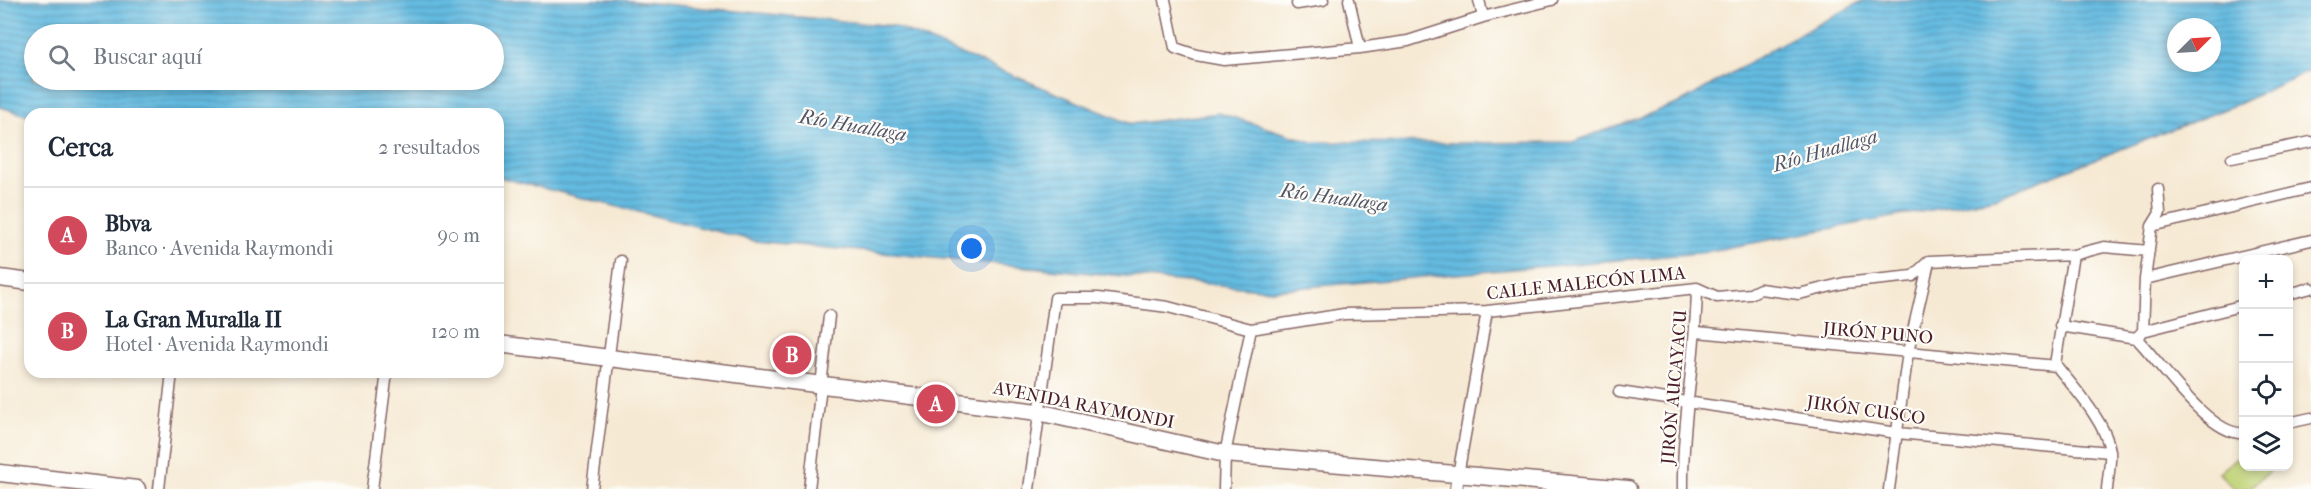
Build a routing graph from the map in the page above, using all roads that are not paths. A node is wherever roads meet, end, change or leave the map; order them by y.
1 (1165, 0) edge
2 (1323, 0) edge
3 (1350, 0) edge
4 (1479, 0) edge
5 (1552, 0) edge
6 (1297, 4) dead end
7 (1483, 17) junction
8 (1360, 48) junction
9 (2311, 142) edge
10 (2232, 158) dead end
11 (2311, 188) edge
12 (2158, 189) dead end
13 (2152, 226) junction
14 (2311, 240) edge
15 (2149, 251) junction
16 (2073, 255) junction
17 (621, 261) dead end
18 (1929, 261) junction
19 (0, 278) edge
20 (2145, 279) junction
21 (24, 281) edge
22 (1697, 288) junction
23 (2311, 288) edge
24 (2293, 293) edge
25 (2239, 306) edge
26 (1487, 311) junction
27 (829, 316) dead end
28 (2060, 326) junction
29 (1251, 329) junction
30 (1697, 332) junction
31 (2140, 334) junction
32 (504, 345) edge
33 (1908, 352) junction
34 (609, 358) junction
35 (2057, 366) junction
36 (171, 378) edge
37 (386, 378) edge
38 (821, 385) junction
39 (1619, 392) dead end
40 (1688, 400) junction
41 (1038, 412) junction
42 (2311, 418) edge
43 (2293, 422) edge
44 (2239, 432) edge
45 (1897, 433) junction
46 (2110, 452) junction
47 (1225, 454) junction
48 (0, 474) edge
49 (1457, 482) edge
50 (137, 489) edge
51 (159, 489) edge
52 (372, 489) edge
53 (592, 489) edge
54 (809, 489) edge
55 (1029, 489) edge
56 (1224, 489) edge
57 (1628, 489) edge
58 (1683, 489) edge
59 (1889, 489) edge
60 (2107, 489) edge

1 - 8 street
2 - 6 street
3 - 8 street
4 - 7 street
5 - 7 street
7 - 8 street
9 - 10 street
11 - 13 street
12 - 13 street
13 - 15 street
14 - 20 street
15 - 16 street
15 - 20 street
16 - 18 street
16 - 28 street
17 - 34 street
18 - 22 street, CALLE MALECÓN LIMA
18 - 33 street
19 - 21 highway
20 - 31 street
22 - 26 street, CALLE MALECÓN LIMA
22 - 30 street, JIRÓN AUCAYACU
23 - 24 street
25 - 31 street
26 - 29 street, CALLE MALECÓN LIMA
26 - 49 street
27 - 38 street
28 - 31 street
28 - 35 street
29 - 41 street, CALLE MALECÓN LIMA
29 - 47 street
30 - 33 street, JIRÓN PUNO
30 - 40 street, JIRÓN AUCAYACU
31 - 44 street
32 - 34 highway, AVENIDA RAYMONDI
33 - 35 street, JIRÓN PUNO
33 - 45 street
34 - 38 highway, AVENIDA RAYMONDI
34 - 53 street
35 - 46 street
36 - 51 street
37 - 52 street
38 - 41 highway, AVENIDA RAYMONDI
38 - 54 street
39 - 40 street, JIRÓN CUSCO
40 - 45 street, JIRÓN CUSCO
40 - 58 street, JIRÓN AUCAYACU
41 - 47 highway, AVENIDA RAYMONDI
41 - 55 street
42 - 43 street
45 - 46 street, JIRÓN CUSCO
45 - 59 street
46 - 60 street
47 - 49 highway, AVENIDA RAYMONDI
47 - 56 street
48 - 50 highway
49 - 57 highway, AVENIDA RAYMONDI

